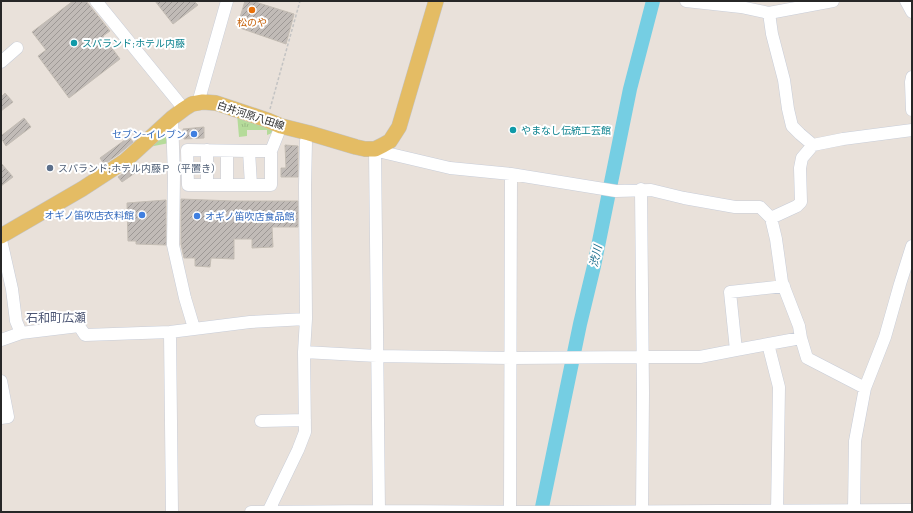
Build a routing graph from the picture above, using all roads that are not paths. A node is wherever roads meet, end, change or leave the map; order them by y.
1 (96, 1) edge
2 (227, 1) edge
3 (436, 1) edge
4 (686, 1) edge
5 (833, 1) edge
6 (906, 1) edge
7 (912, 12) edge
8 (769, 14) junction
9 (17, 48) dead end
10 (1, 62) edge
11 (912, 77) edge
12 (198, 103) junction
13 (912, 110) edge
14 (178, 113) junction
15 (281, 126) junction
16 (912, 130) edge
17 (308, 133) junction
18 (813, 145) junction
19 (375, 149) junction
20 (207, 150) junction
21 (227, 151) junction
22 (249, 151) junction
23 (271, 151) junction
24 (511, 174) junction
25 (207, 184) junction
26 (227, 185) junction
27 (250, 185) junction
28 (641, 189) junction
29 (771, 218) junction
30 (1, 236) edge
31 (1, 240) edge
32 (912, 246) edge
33 (784, 286) junction
34 (306, 319) junction
35 (194, 328) junction
36 (170, 332) junction
37 (21, 333) junction
38 (801, 338) junction
39 (1, 340) edge
40 (768, 344) junction
41 (736, 350) junction
42 (304, 352) junction
43 (377, 356) junction
44 (642, 357) junction
45 (511, 358) junction
46 (1, 381) edge
47 (865, 388) junction
48 (1, 418) edge
49 (305, 420) junction
50 (261, 421) dead end
51 (854, 510) junction
52 (912, 510) edge
53 (379, 511) edge
54 (510, 511) junction
55 (777, 511) edge
56 (172, 512) edge
57 (251, 512) edge
58 (268, 512) edge
59 (309, 512) edge
60 (532, 512) edge
61 (548, 512) edge
62 (642, 512) edge

1 - 14 street
2 - 12 street
3 - 19 main road
4 - 8 street
5 - 8 street
6 - 7 street
8 - 18 street
9 - 10 street
11 - 13 street
12 - 14 main road, 白井河原八田線
12 - 15 main road, 白井河原八田線
14 - 30 main road, 白井河原八田線
14 - 35 street
15 - 17 main road, 白井河原八田線
15 - 23 street
16 - 18 street
17 - 19 main road, 白井河原八田線
17 - 34 street
18 - 29 street
19 - 24 street
19 - 43 street
20 - 21 street
20 - 25 street
20 - 25 street
21 - 22 street
21 - 26 street
22 - 23 street
22 - 27 street
23 - 27 street
24 - 28 street
24 - 45 street
25 - 26 street
26 - 27 street
28 - 29 street
28 - 44 street
29 - 33 street
31 - 37 street
32 - 47 street
33 - 38 street
33 - 41 street
34 - 35 street
34 - 42 street
35 - 36 street
36 - 37 street
36 - 56 street
37 - 39 street
38 - 40 street
38 - 47 street
40 - 41 street
40 - 55 street
41 - 44 street
42 - 43 street
42 - 49 street
43 - 45 street
43 - 53 street
44 - 45 street
44 - 62 street
45 - 54 street
46 - 48 street
47 - 51 street
49 - 50 street
49 - 58 street
51 - 52 street
51 - 55 street
53 - 54 street
53 - 59 street
54 - 60 street
55 - 62 street
57 - 58 street
58 - 59 street
60 - 61 street
61 - 62 street

